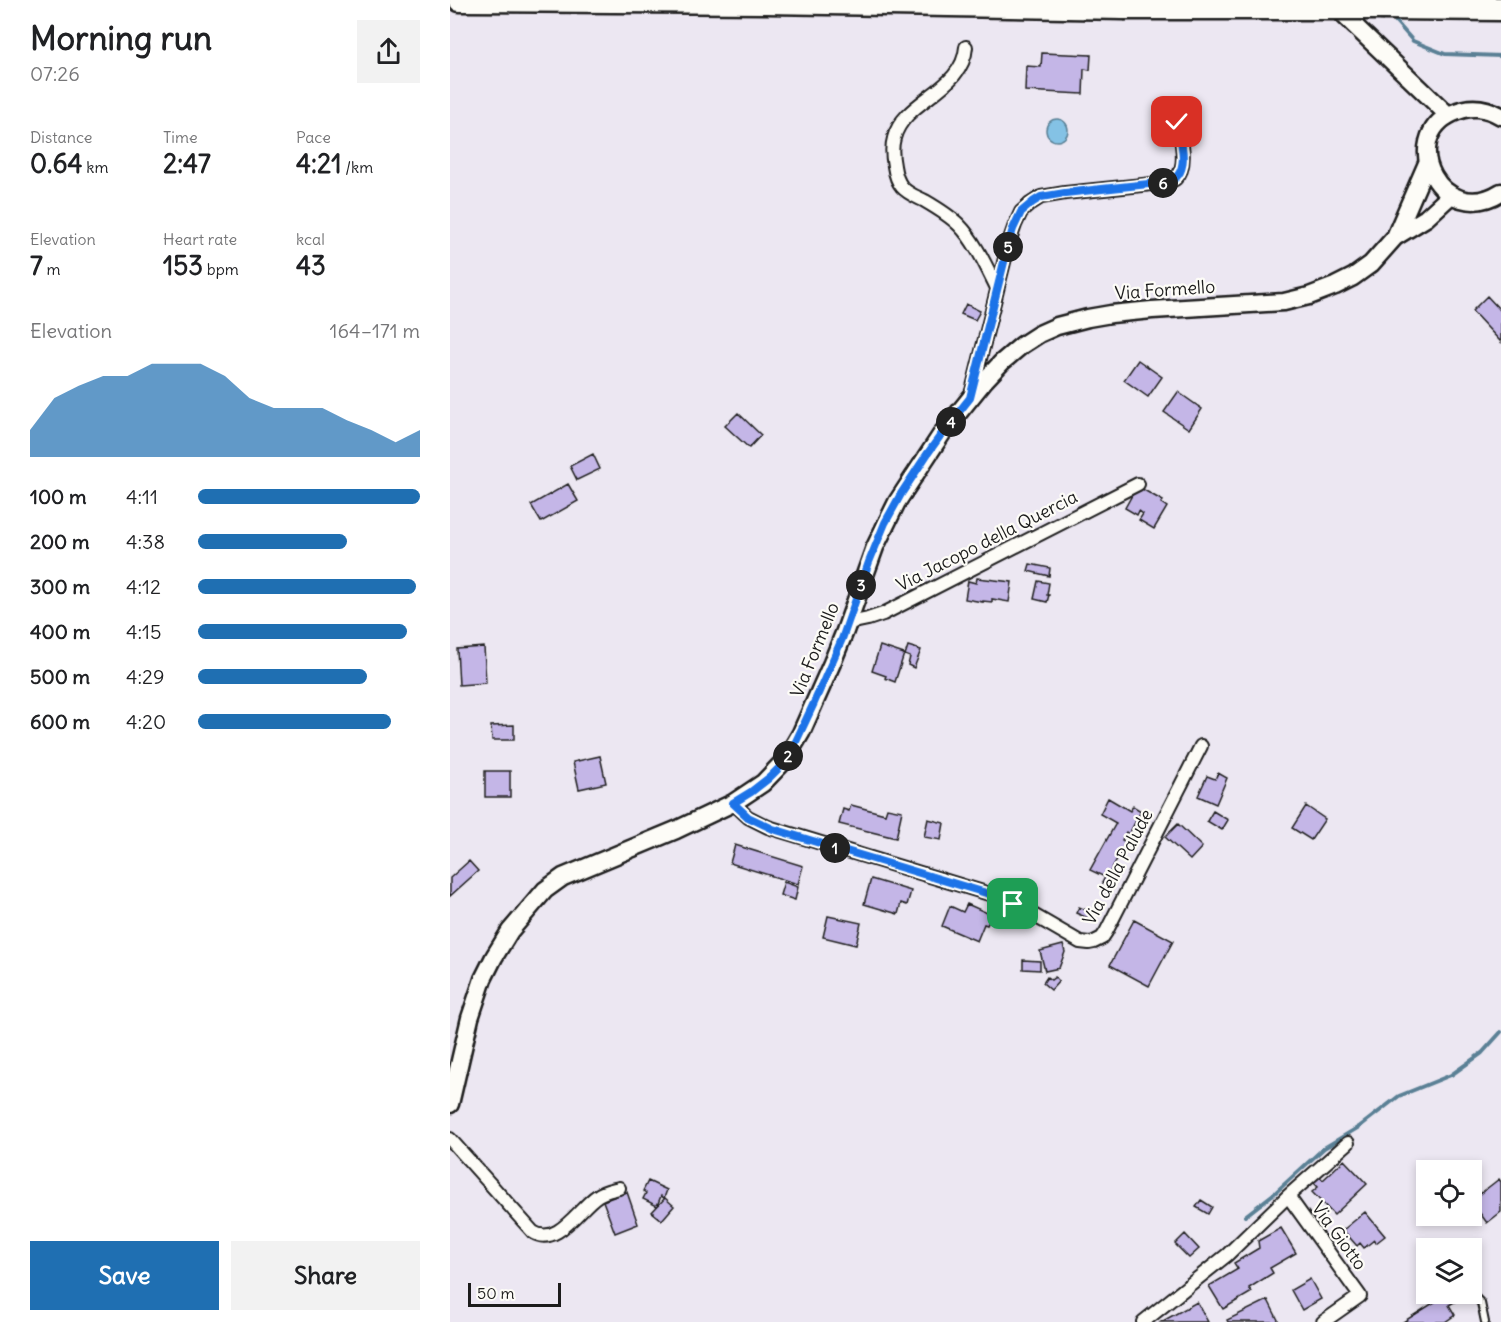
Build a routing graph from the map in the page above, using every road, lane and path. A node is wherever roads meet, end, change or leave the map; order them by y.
1 (460, 0) edge
2 (1328, 0) edge
3 (1501, 9) edge
4 (966, 47) dead end
5 (1173, 111) dead end
6 (1448, 115) junction
7 (1501, 116) edge
8 (1428, 161) junction
9 (1501, 192) edge
10 (1451, 195) junction
11 (1395, 237) junction
12 (997, 288) junction
13 (970, 398) junction
14 (1138, 484) dead end
15 (849, 622) junction
16 (1201, 746) dead end
17 (733, 803) junction
18 (450, 1104) edge
19 (450, 1139) edge
20 (1348, 1143) dead end
21 (619, 1188) dead end
22 (1288, 1196) junction
23 (1481, 1304) edge
24 (1143, 1322) edge
25 (1323, 1322) edge
26 (1485, 1322) edge

1 - 3 highway, bridge
2 - 6 main road
4 - 12 street
5 - 12 street
6 - 7 main road
6 - 8 main road
8 - 10 main road
8 - 11 main road
9 - 10 main road
10 - 11 main road
11 - 13 main road, Via Formello
12 - 13 street
13 - 15 main road, Via Formello
14 - 15 street, Via Jacopo della Quercia
15 - 17 main road, Via Formello
16 - 17 street, Via della Palude
17 - 18 main road, Via Formello
19 - 21 street
20 - 22 street
22 - 24 street
22 - 25 street, Via Giotto
23 - 26 lane

